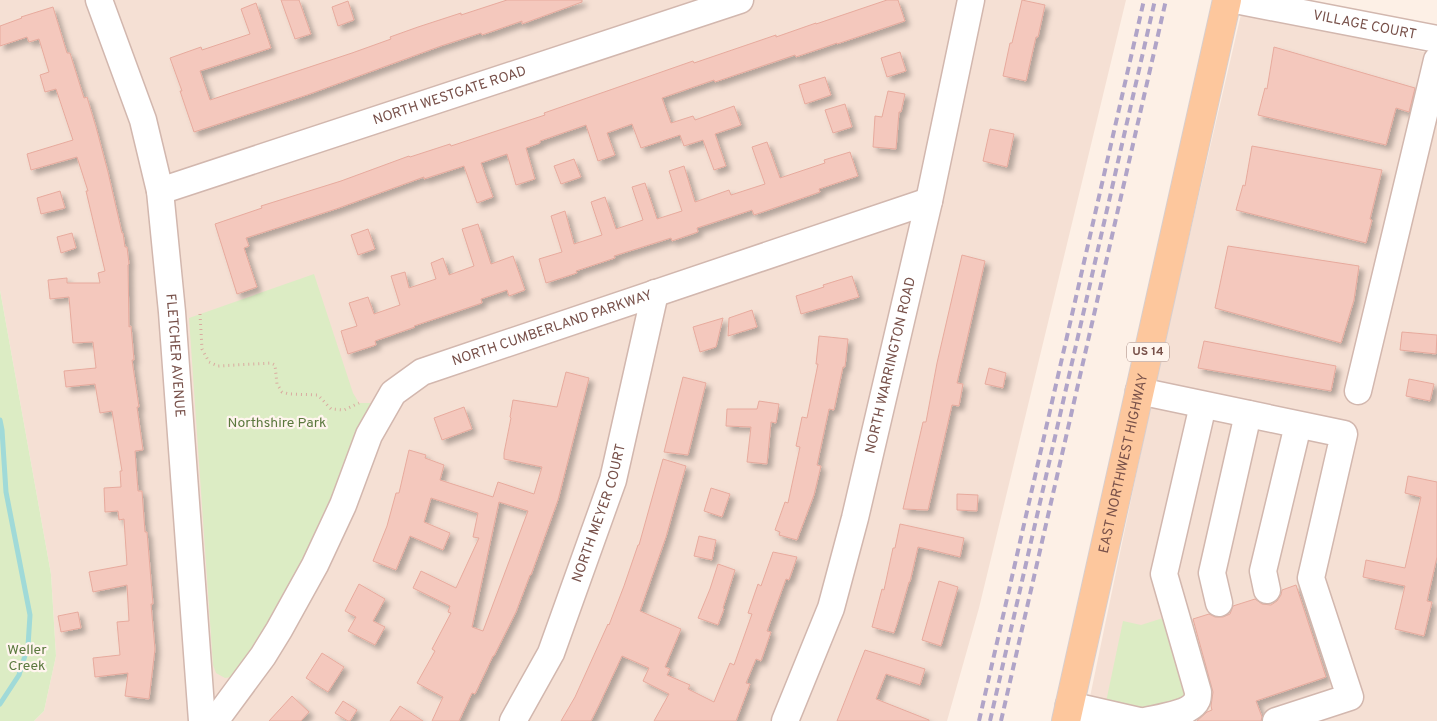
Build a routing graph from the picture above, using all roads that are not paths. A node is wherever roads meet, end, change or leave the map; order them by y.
1 (99, 0) edge
2 (740, 0) edge
3 (971, 0) edge
4 (1227, 0) edge
5 (1235, 0) edge
6 (1437, 39) edge
7 (1437, 60) edge
8 (160, 191) junction
9 (929, 201) junction
10 (655, 293) junction
11 (1139, 391) junction
12 (1358, 391) dead end
13 (1204, 405) junction
14 (1248, 414) junction
15 (1298, 425) junction
16 (1266, 590) dead end
17 (1219, 603) dead end
18 (1067, 713) edge
19 (202, 721) edge
20 (215, 721) edge
21 (514, 721) edge
22 (785, 721) edge
23 (1139, 721) edge
24 (1144, 721) edge
25 (1276, 721) edge

1 - 8 street, FLETCHER AVENUE
2 - 8 street, NORTH WESTGATE ROAD
3 - 9 street, NORTH WARRINGTON ROAD
4 - 11 main road, EAST NORTHWEST HIGHWAY / US 14
5 - 6 street, VILLAGE COURT
7 - 12 street
8 - 19 street, FLETCHER AVENUE
9 - 10 street, NORTH CUMBERLAND PARKWAY
9 - 22 street, NORTH WARRINGTON ROAD
10 - 20 street, NORTH CUMBERLAND PARKWAY
10 - 21 street, NORTH MEYER COURT
11 - 13 street
11 - 18 main road, EAST NORTHWEST HIGHWAY / US 14
13 - 14 street
13 - 24 street
14 - 15 street
14 - 17 street
15 - 16 street
15 - 25 street
18 - 23 street

